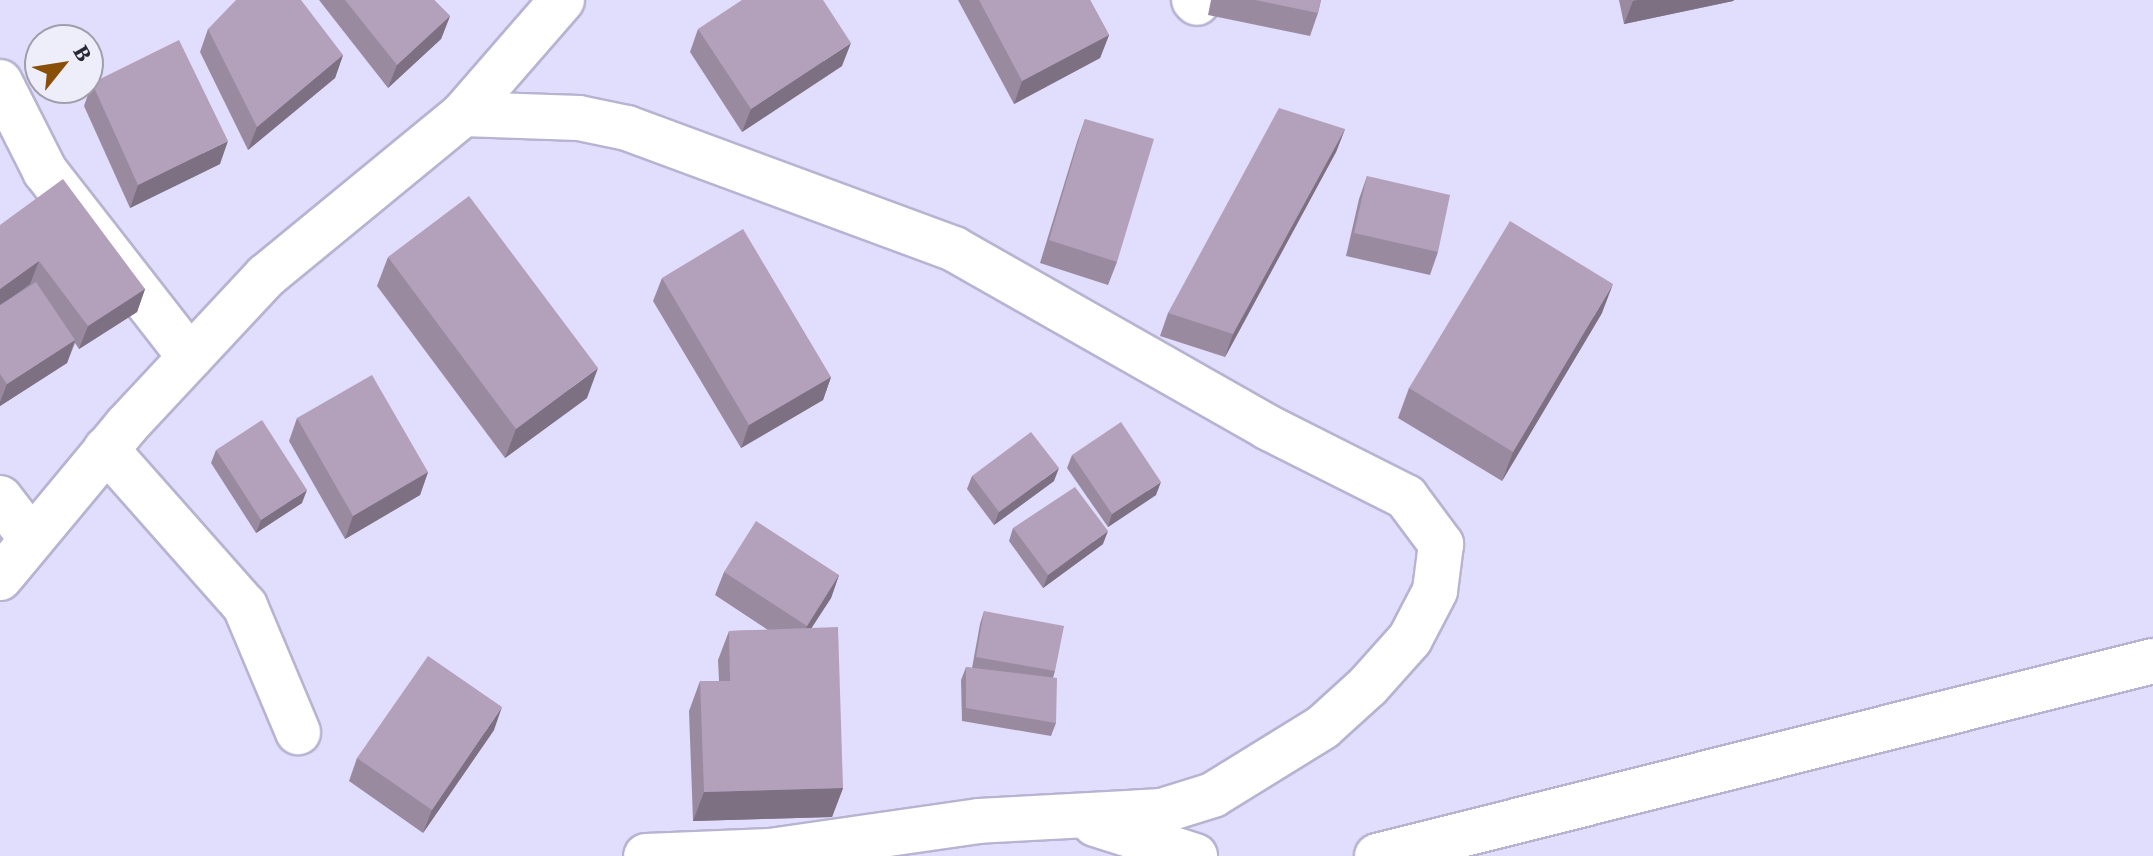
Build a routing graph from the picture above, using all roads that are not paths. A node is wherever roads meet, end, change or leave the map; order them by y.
1 (562, 0) edge
2 (0, 82) edge
3 (463, 114) junction
4 (190, 357) junction
5 (106, 449) junction
6 (0, 498) edge
7 (30, 537) junction
8 (0, 578) edge
9 (2153, 661) edge
10 (298, 732) dead end
11 (1070, 816) junction
12 (646, 856) edge
13 (1195, 856) edge
14 (1377, 856) edge

1 - 3 street
2 - 4 street
3 - 4 street
3 - 11 street
4 - 5 street
5 - 7 street
5 - 10 street
6 - 7 street
7 - 8 street
9 - 14 street
11 - 12 street
11 - 13 street

